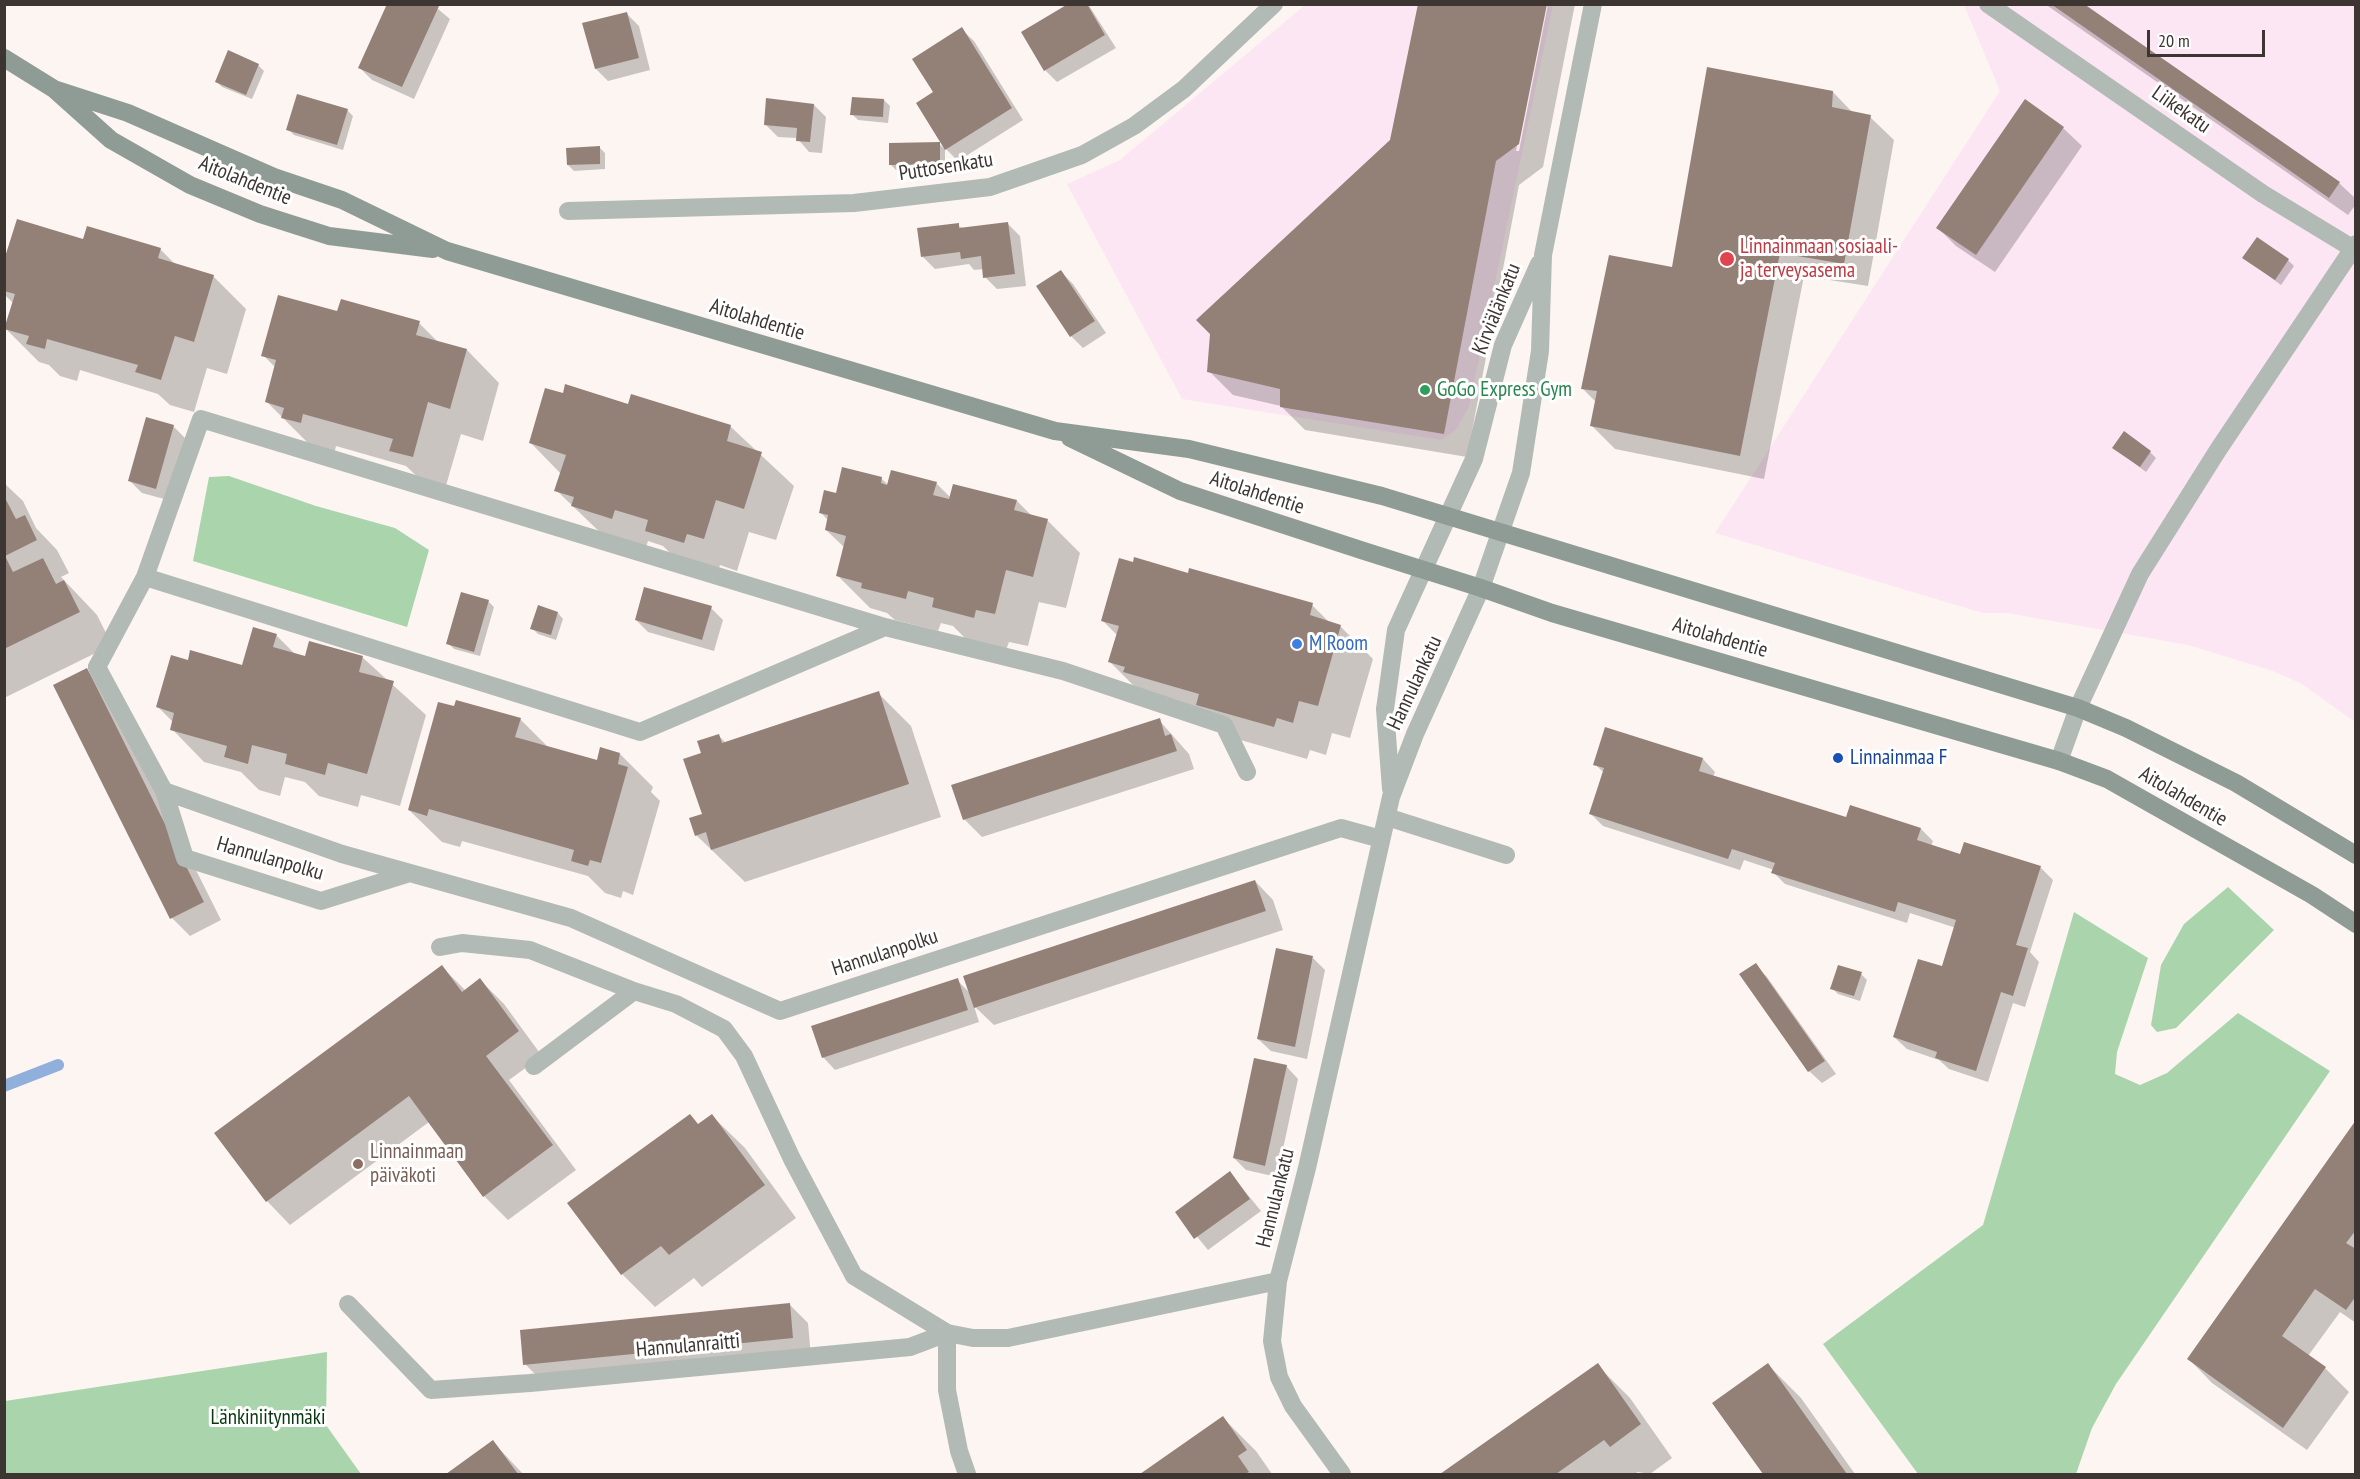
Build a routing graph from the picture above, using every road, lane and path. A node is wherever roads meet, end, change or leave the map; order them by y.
1 (1275, 4) edge
2 (1593, 4) edge
3 (1988, 4) edge
4 (4, 58) edge
5 (54, 89) junction
6 (568, 211) dead end
7 (2354, 246) edge
8 (447, 251) junction
9 (1543, 255) junction
10 (1055, 431) junction
11 (1449, 516) junction
12 (1501, 532) junction
13 (1424, 569) junction
14 (145, 577) junction
15 (1481, 588) junction
16 (885, 627) junction
17 (2078, 708) junction
18 (2059, 761) junction
19 (1247, 772) dead end
20 (164, 791) junction
21 (1391, 797) junction
22 (1387, 817) junction
23 (1381, 839) junction
24 (1506, 855) dead end
25 (2355, 855) edge
26 (410, 873) junction
27 (2355, 924) edge
28 (440, 947) dead end
29 (634, 991) junction
30 (534, 1066) dead end
31 (1278, 1281) junction
32 (348, 1304) dead end
33 (947, 1334) junction
34 (967, 1474) edge
35 (1342, 1474) edge

1 - 6 street, Puttosenkatu
2 - 9 street, Kirviälänkatu
3 - 7 street, Liikekatu
4 - 5 main road, Aitolahdentie
5 - 8 main road, Aitolahdentie
5 - 8 main road, Aitolahdentie
7 - 17 street
8 - 10 main road, Aitolahdentie
9 - 11 street, Kirviälänkatu
9 - 12 street, Kirviälänkatu
10 - 11 main road, Aitolahdentie
10 - 13 main road, Aitolahdentie
11 - 12 main road, Aitolahdentie
11 - 13 street, Kirviälänkatu
12 - 15 street, Kirviälänkatu
12 - 17 main road, Aitolahdentie
13 - 15 main road, Aitolahdentie
13 - 21 street, Hannulankatu
14 - 16 street
14 - 16 street
14 - 20 street, Hannulanpolku
15 - 18 main road, Aitolahdentie
15 - 21 street, Hannulankatu
16 - 19 street
17 - 18 street
17 - 25 main road, Aitolahdentie
18 - 27 main road, Aitolahdentie
20 - 26 street, Hannulanpolku
20 - 26 street, Hannulanpolku
21 - 22 street, Hannulankatu
22 - 23 street, Hannulankatu
22 - 24 street
23 - 26 street, Hannulanpolku
23 - 31 street, Hannulankatu
28 - 29 street
29 - 30 street
29 - 33 street
31 - 33 street, Hannulankatu
31 - 35 street
32 - 33 street, Hannulanraitti
33 - 34 street

